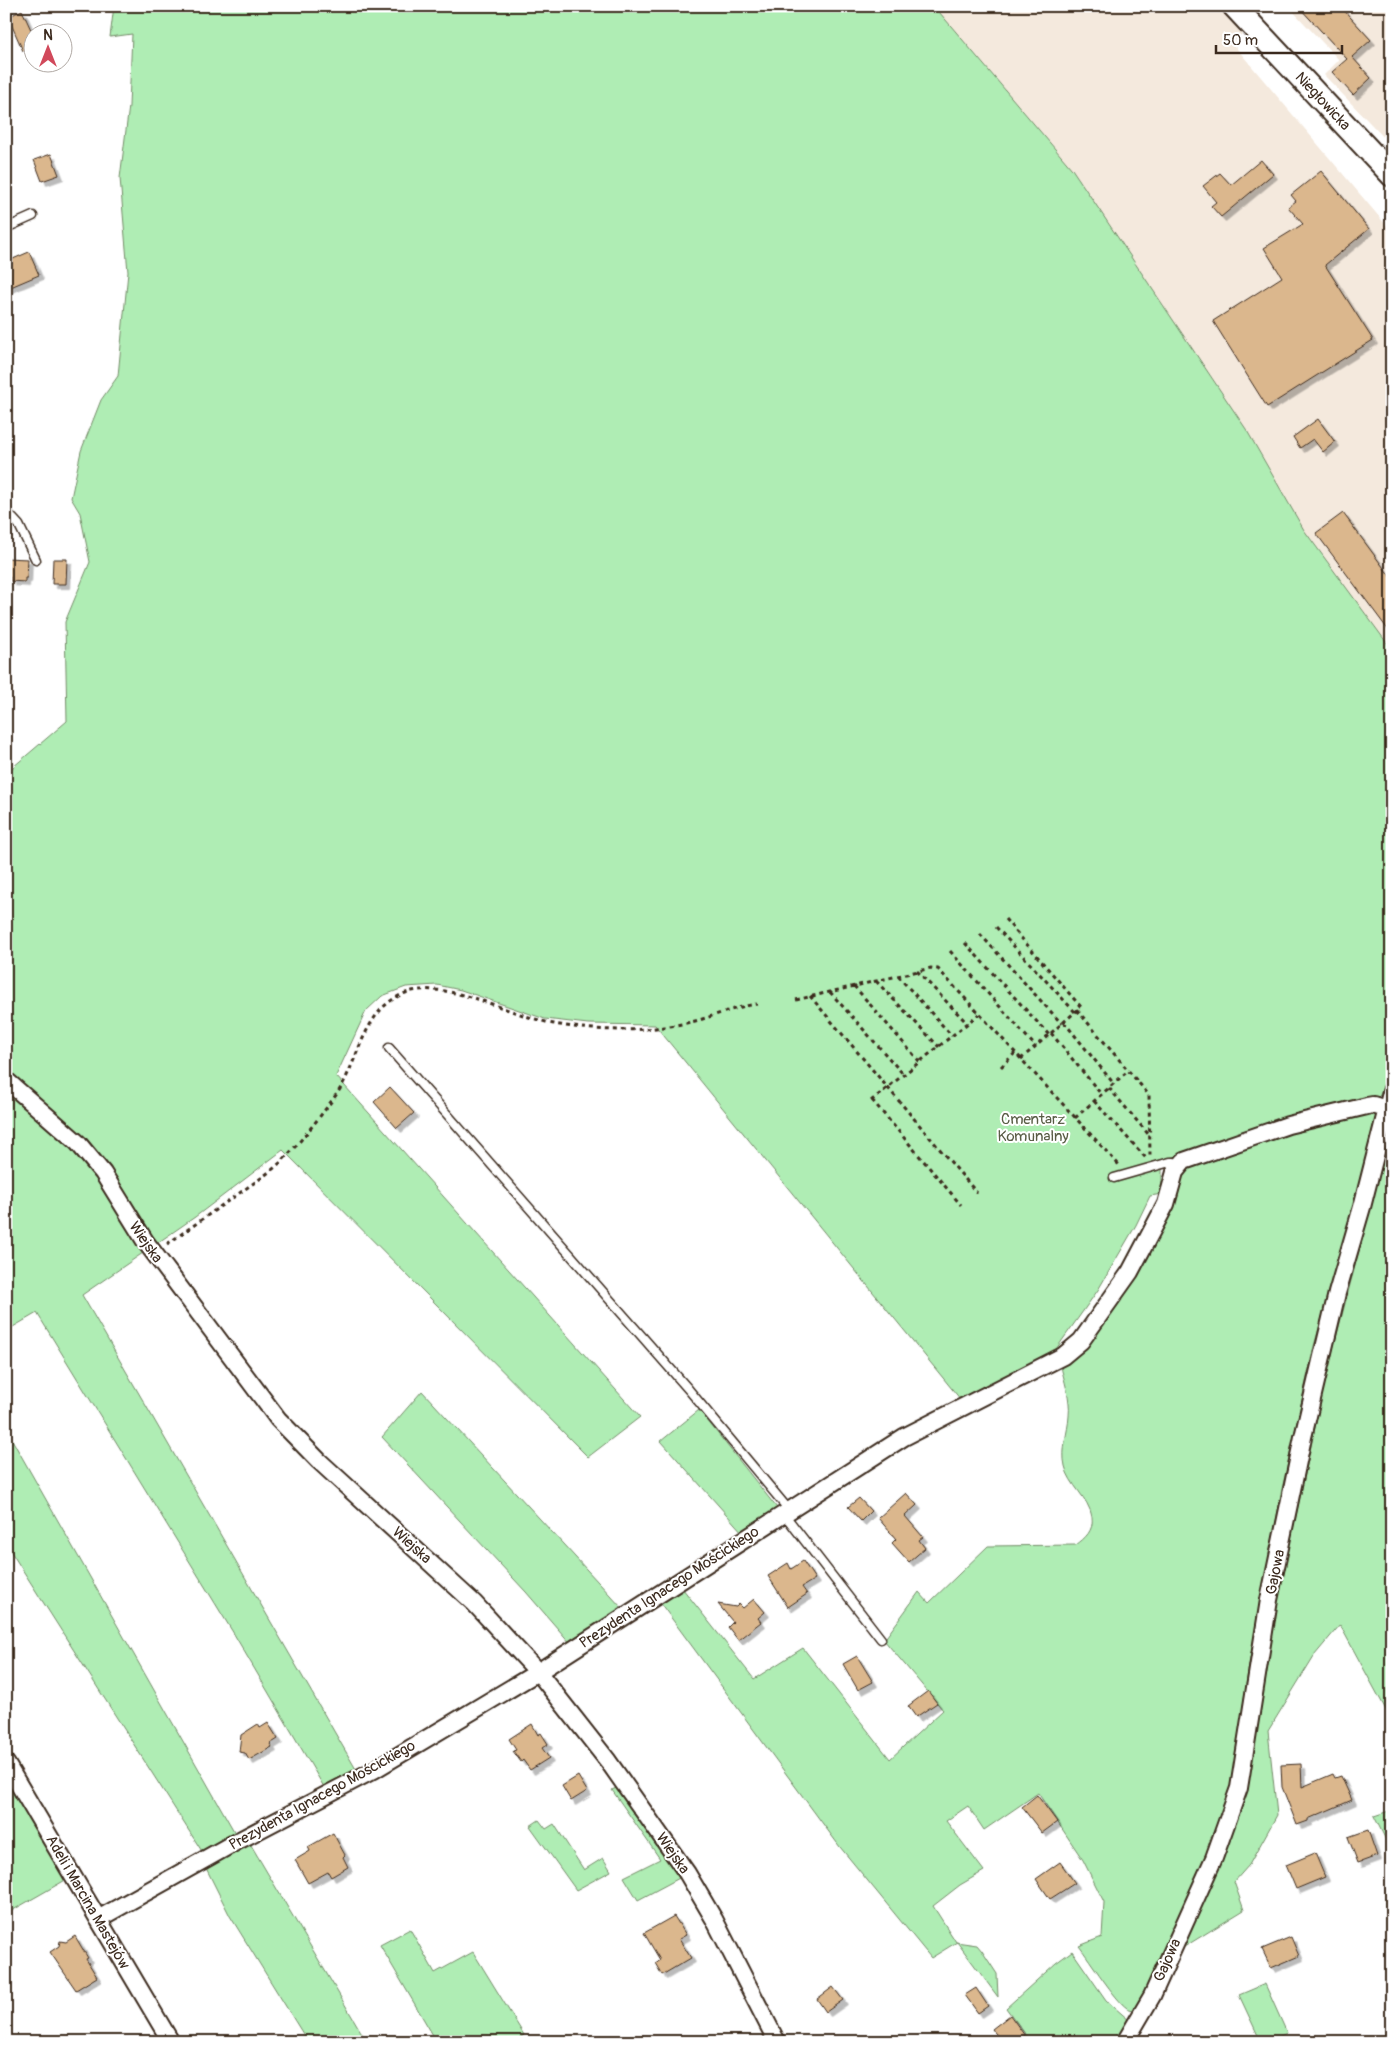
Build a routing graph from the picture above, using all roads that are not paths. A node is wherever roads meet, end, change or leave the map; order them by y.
1 (1234, 6) edge
2 (1392, 175) edge
3 (33, 216) dead end
4 (6, 228) edge
5 (6, 511) edge
6 (36, 560) dead end
7 (389, 1048) dead end
8 (6, 1080) edge
9 (1392, 1089) edge
10 (1386, 1109) junction
11 (1178, 1166) junction
12 (1114, 1178) dead end
13 (786, 1512) junction
14 (881, 1640) dead end
15 (538, 1672) junction
16 (6, 1762) edge
17 (98, 1919) junction
18 (171, 2042) edge
19 (777, 2042) edge
20 (1124, 2042) edge

1 - 2 street, Niegłowicka
3 - 4 lane
5 - 6 lane
7 - 13 lane
8 - 15 street, Wiejska
9 - 10 street, Gajowa
10 - 11 street
10 - 20 street, Gajowa
11 - 12 lane
11 - 13 street, Prezydenta Ignacego Mościckiego
13 - 14 lane
13 - 15 street, Prezydenta Ignacego Mościckiego
15 - 17 street, Prezydenta Ignacego Mościckiego
15 - 19 street, Wiejska
16 - 17 street, Adeli i Marcina Mastejów
17 - 18 street, Adeli i Marcina Mastejów

